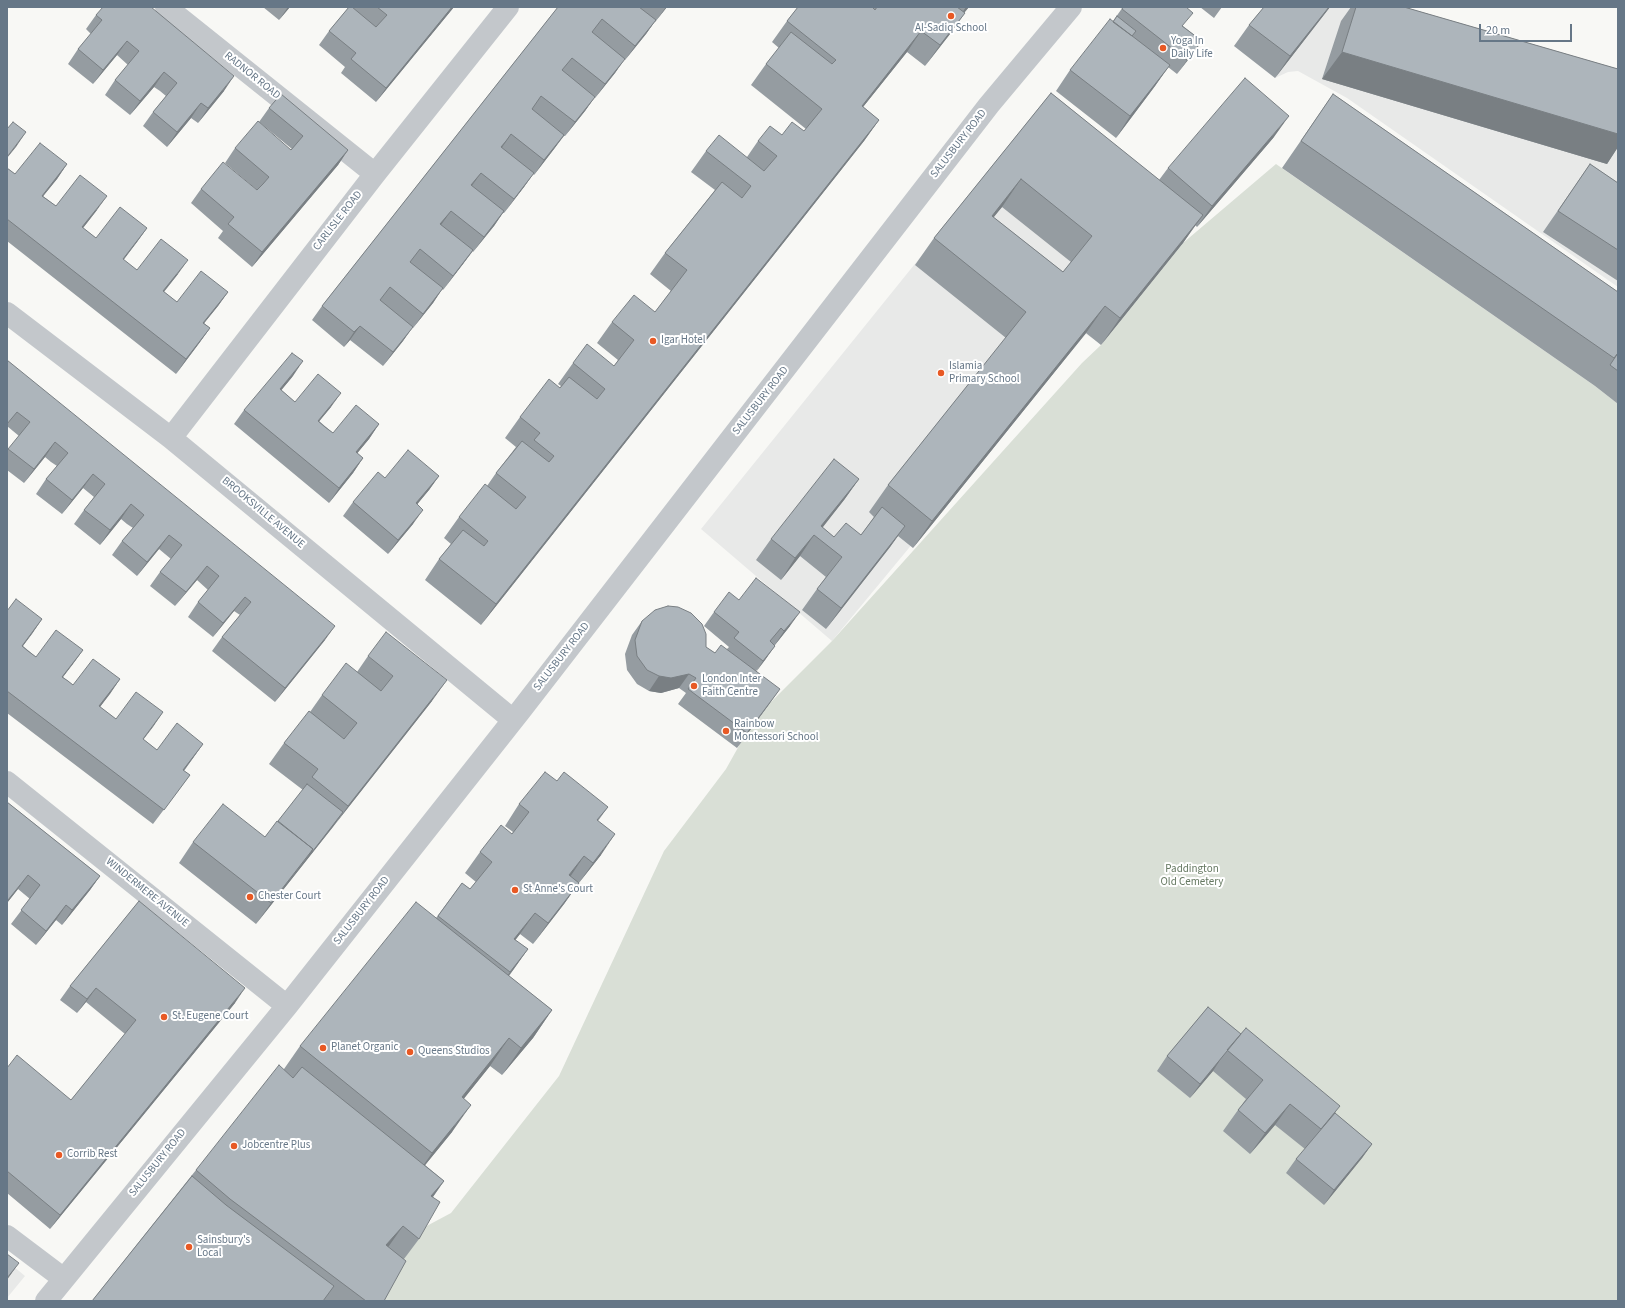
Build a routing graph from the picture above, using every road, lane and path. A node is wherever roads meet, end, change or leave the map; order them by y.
1 (166, 7) edge
2 (508, 7) edge
3 (1071, 7) edge
4 (375, 174) junction
5 (7, 314) edge
6 (171, 438) junction
7 (513, 720) junction
8 (7, 782) edge
9 (287, 1006) junction
10 (7, 1236) edge
11 (64, 1279) junction
12 (46, 1301) edge

1 - 4 street, RADNOR ROAD
2 - 4 street, CARLISLE ROAD
3 - 7 street, SALUSBURY ROAD
4 - 6 street, CARLISLE ROAD
5 - 6 street, BROOKSVILLE AVENUE
6 - 7 street, BROOKSVILLE AVENUE
7 - 9 street, SALUSBURY ROAD
8 - 9 street, WINDERMERE AVENUE
9 - 11 street, SALUSBURY ROAD
10 - 11 street
11 - 12 street, SALUSBURY ROAD

